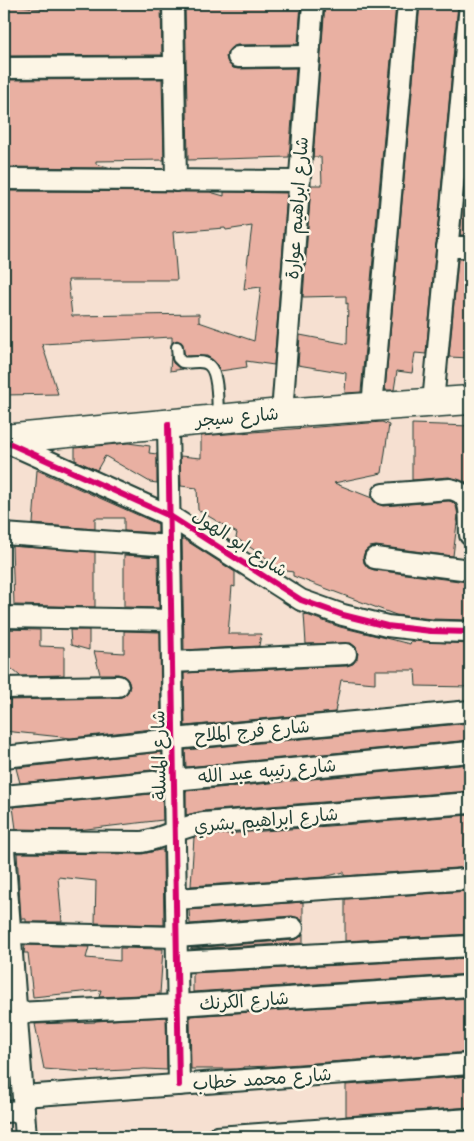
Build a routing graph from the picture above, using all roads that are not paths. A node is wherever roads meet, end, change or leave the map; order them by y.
1 (173, 4) edge
2 (313, 4) edge
3 (408, 4) edge
4 (470, 13) edge
5 (309, 56) junction
6 (238, 57) dead end
7 (174, 66) junction
8 (4, 68) edge
9 (467, 69) edge
10 (464, 128) edge
11 (4, 179) edge
12 (176, 181) junction
13 (299, 182) junction
14 (461, 194) edge
15 (446, 247) junction
16 (470, 247) edge
17 (178, 346) dead end
18 (470, 400) edge
19 (433, 402) junction
20 (372, 407) junction
21 (282, 413) junction
22 (218, 419) junction
23 (168, 424) junction
24 (4, 440) edge
25 (383, 494) dead end
26 (170, 516) junction
27 (4, 534) edge
28 (470, 535) edge
29 (170, 546) junction
30 (375, 558) dead end
31 (470, 570) edge
32 (4, 617) edge
33 (172, 620) junction
34 (470, 632) edge
35 (346, 654) dead end
36 (172, 662) junction
37 (118, 686) dead end
38 (4, 688) edge
39 (470, 711) edge
40 (174, 739) junction
41 (470, 752) edge
42 (4, 757) edge
43 (174, 780) junction
44 (4, 796) edge
45 (470, 802) edge
46 (175, 832) junction
47 (4, 840) edge
48 (4, 849) edge
49 (4, 853) edge
50 (470, 879) edge
51 (176, 899) junction
52 (8, 928) edge
53 (293, 928) dead end
54 (177, 937) junction
55 (470, 946) edge
56 (177, 962) junction
57 (470, 986) edge
58 (178, 1005) junction
59 (13, 1018) edge
60 (470, 1064) edge
61 (179, 1085) junction
62 (24, 1104) junction
63 (4, 1112) edge
64 (470, 1119) edge
65 (26, 1137) edge
66 (217, 1137) edge

1 - 7 street
2 - 5 street, شارع ابراهيم عوارة
3 - 20 street
4 - 9 street
5 - 6 street
5 - 13 street, شارع ابراهيم عوارة
7 - 8 street
7 - 12 street
9 - 10 street
10 - 14 street
11 - 12 street
12 - 13 street
13 - 21 street, شارع ابراهيم عوارة
14 - 15 street
15 - 16 street
15 - 19 street
17 - 22 lane
18 - 19 main road, شارع سيجر
19 - 20 main road, شارع سيجر
20 - 21 main road, شارع سيجر
21 - 22 main road, شارع سيجر
22 - 23 main road, شارع سيجر
23 - 24 main road, شارع سيجر
23 - 26 street, شارع المسلة
24 - 26 street, شارع ابو الهول
25 - 28 street
26 - 29 street, شارع المسلة
26 - 34 street, شارع ابو الهول
27 - 29 street
29 - 33 street, شارع المسلة
30 - 31 street
32 - 33 street
33 - 36 street, شارع المسلة
35 - 36 street
36 - 40 street, شارع المسلة
37 - 38 street
39 - 40 street, شارع فرج الملاح
40 - 42 street, شارع فرج الملاح
40 - 43 street, شارع المسلة
41 - 43 street, شارع رتيبه عبد الله
43 - 44 street, شارع رتيبه عبد الله
43 - 46 street, شارع المسلة
45 - 46 street, شارع ابراهيم بشري
46 - 47 street, شارع ابراهيم بشري
46 - 51 street, شارع المسلة
48 - 49 street
49 - 52 street
50 - 51 street
51 - 54 street, شارع المسلة
52 - 54 street
52 - 59 street
53 - 54 street
54 - 56 street, شارع المسلة
55 - 56 street
56 - 58 street, شارع المسلة
57 - 58 street, شارع الكرنك
58 - 59 street, شارع الكرنك
58 - 61 street, شارع المسلة
59 - 62 street
60 - 61 street, شارع محمد خطاب
61 - 62 street, شارع محمد خطاب
62 - 63 street, شارع محمد خطاب
62 - 65 street
64 - 66 street

